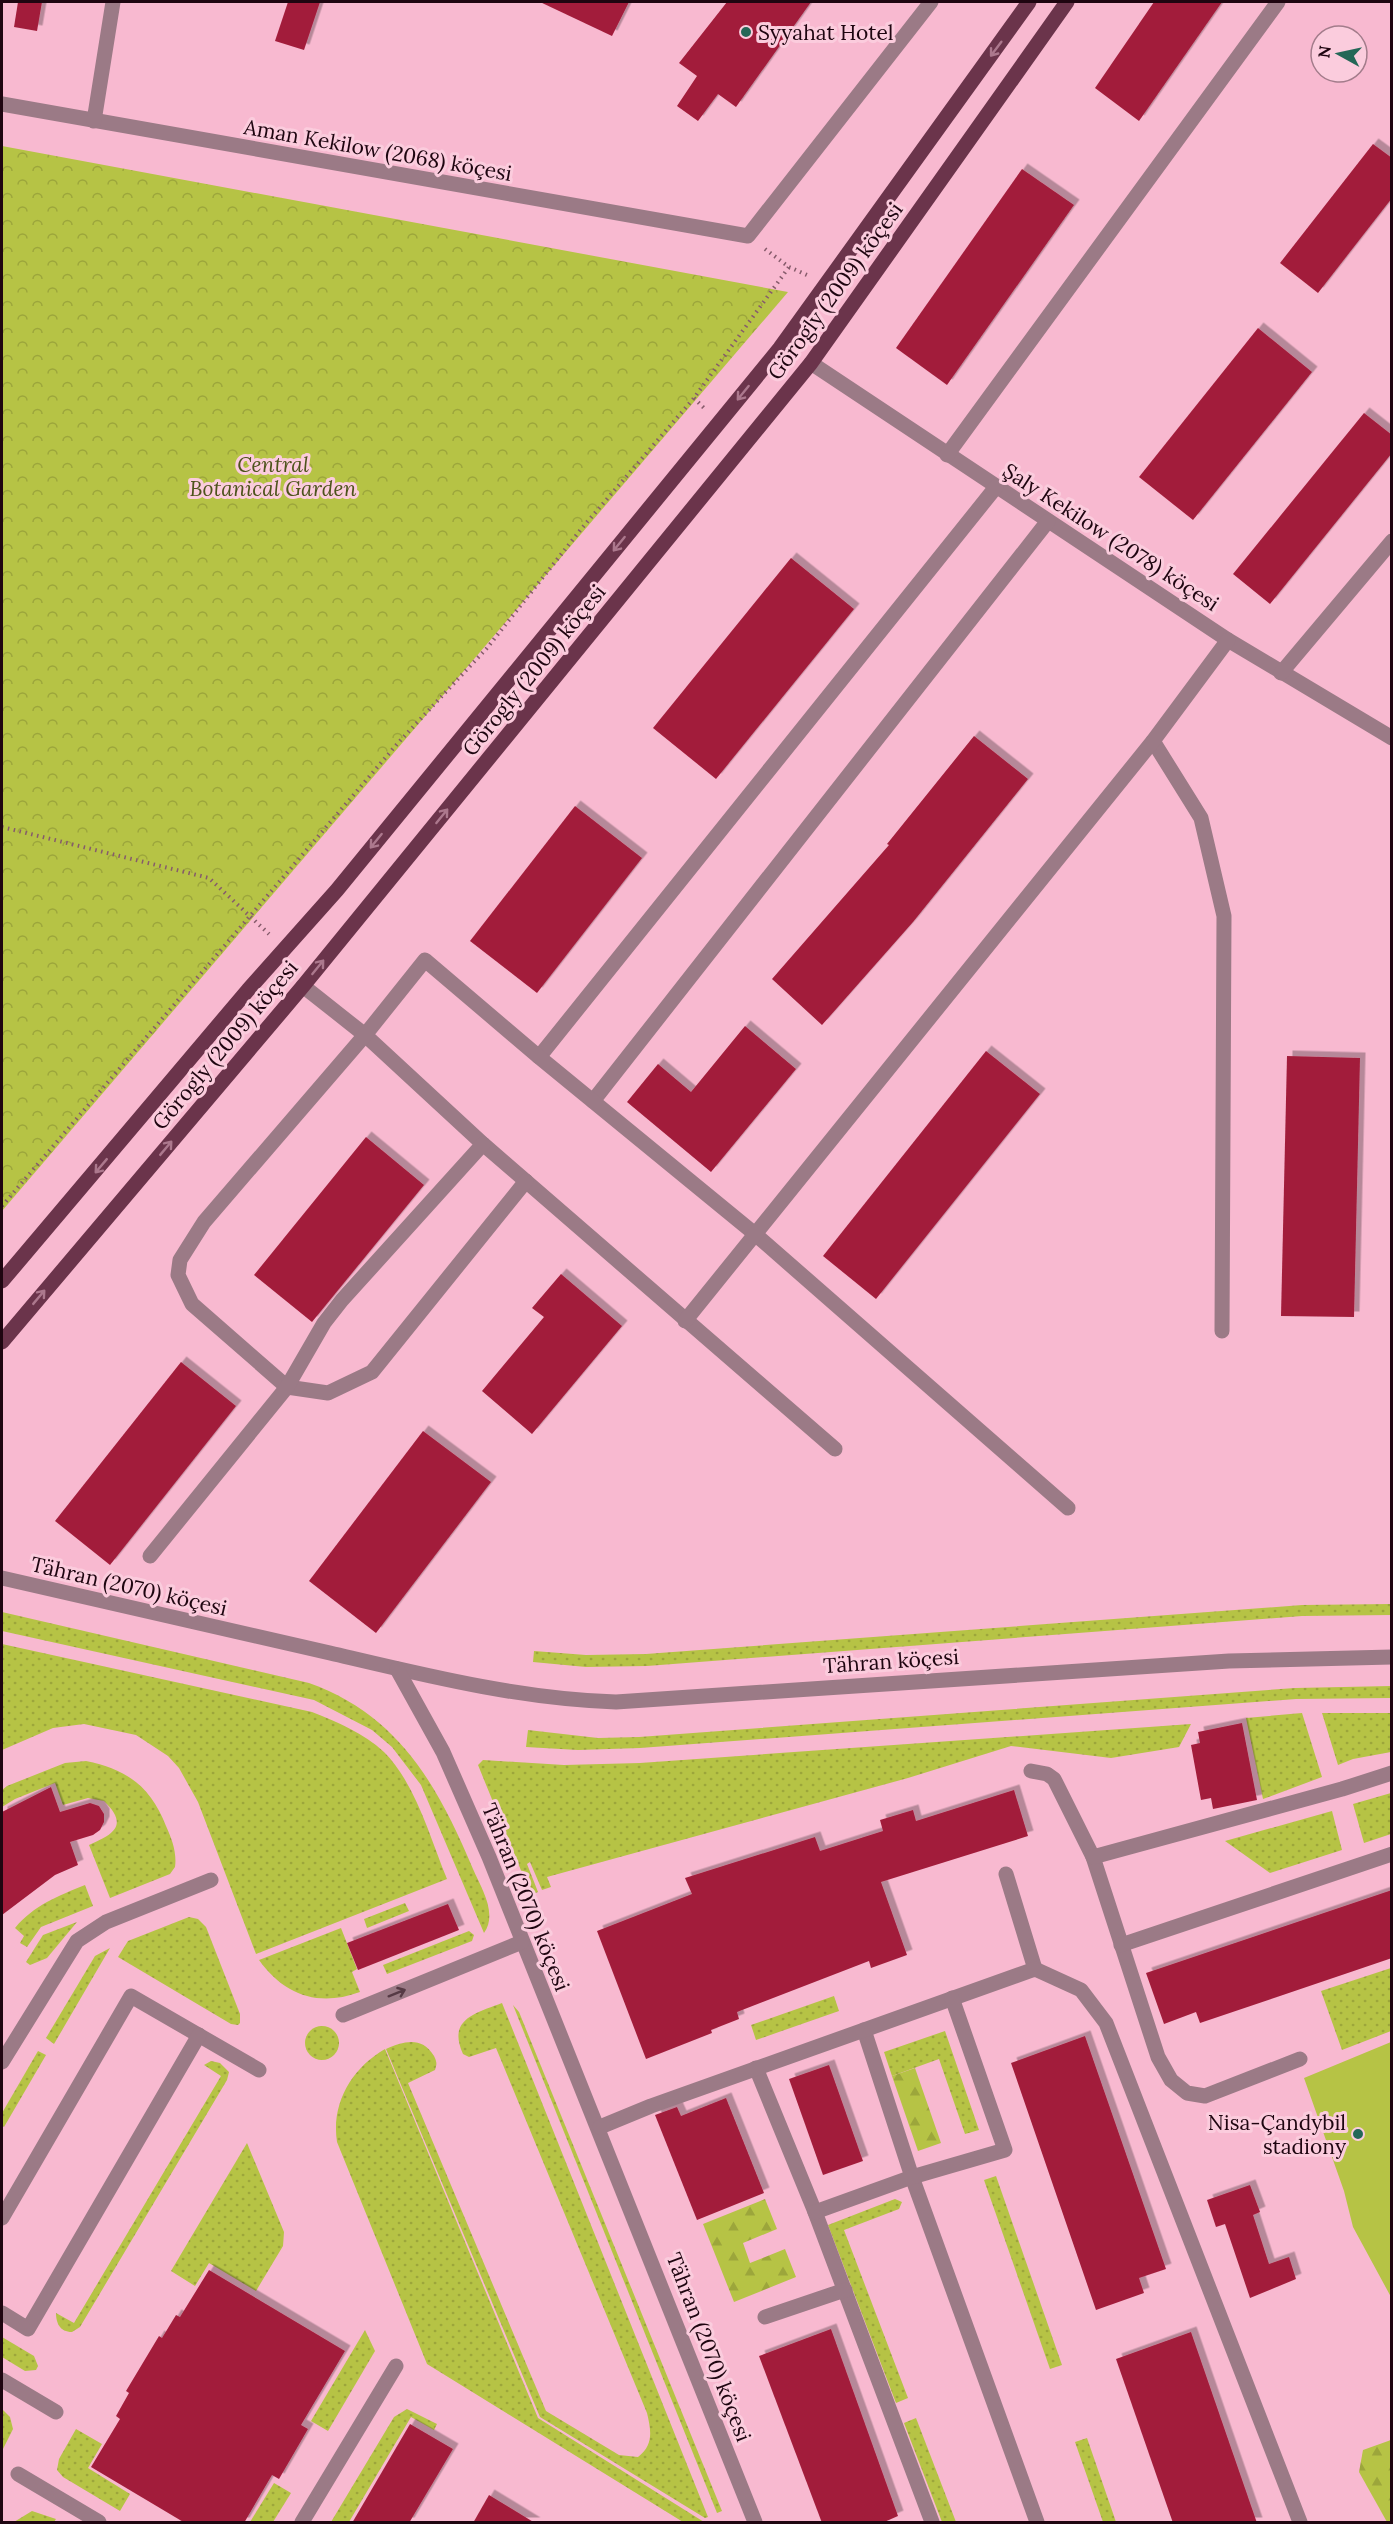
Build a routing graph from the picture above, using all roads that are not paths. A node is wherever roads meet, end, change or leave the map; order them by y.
1 (113, 2) edge
2 (931, 2) edge
3 (1029, 2) edge
4 (1067, 2) edge
5 (1278, 2) edge
6 (2, 104) edge
7 (94, 121) junction
8 (812, 363) junction
9 (947, 455) junction
10 (996, 487) junction
11 (1048, 521) junction
12 (1392, 541) edge
13 (1228, 640) junction
14 (1281, 673) junction
15 (1392, 738) edge
16 (1153, 741) junction
17 (303, 986) junction
18 (365, 1035) junction
19 (539, 1057) junction
20 (593, 1101) junction
21 (483, 1144) junction
22 (526, 1181) junction
23 (755, 1234) junction
24 (2, 1281) edge
25 (685, 1321) junction
26 (1221, 1331) dead end
27 (2, 1342) edge
28 (287, 1387) junction
29 (835, 1449) dead end
30 (1068, 1508) dead end
31 (150, 1556) dead end
32 (2, 1578) edge
33 (1392, 1657) edge
34 (397, 1669) junction
35 (1031, 1772) dead end
36 (1392, 1773) edge
37 (1392, 1854) edge
38 (1093, 1857) junction
39 (1006, 1874) dead end
40 (211, 1880) dead end
41 (522, 1942) junction
42 (1122, 1945) junction
43 (1035, 1969) junction
44 (952, 1998) junction
45 (343, 2015) dead end
46 (864, 2030) junction
47 (199, 2035) junction
48 (1300, 2059) dead end
49 (2, 2062) edge
50 (756, 2068) junction
51 (259, 2070) dead end
52 (600, 2127) junction
53 (912, 2178) junction
54 (815, 2212) junction
55 (2, 2218) edge
56 (845, 2290) junction
57 (2, 2313) edge
58 (765, 2317) dead end
59 (396, 2366) dead end
60 (2, 2380) edge
61 (56, 2412) dead end
62 (18, 2474) dead end
63 (99, 2523) edge
64 (302, 2523) edge
65 (755, 2523) edge
66 (932, 2523) edge
67 (1037, 2523) edge
68 (1300, 2523) edge

1 - 7 street
2 - 7 street, Aman Kekilow (2068) köçesi
3 -> 24 main road, Görogly (2009) köçesi
4 - 8 main road, Görogly (2009) köçesi
5 - 9 street
6 - 7 street, Aman Kekilow (2068) köçesi
8 - 9 street, Şaly Kekilow (2078) köçesi
17 -> 8 main road, Görogly (2009) köçesi
9 - 10 street, Şaly Kekilow (2078) köçesi
10 - 11 street, Şaly Kekilow (2078) köçesi
10 - 19 street
11 - 13 street, Şaly Kekilow (2078) köçesi
11 - 20 street
12 - 14 street
13 - 14 street, Şaly Kekilow (2078) köçesi
13 - 16 street
14 - 15 street, Şaly Kekilow (2078) köçesi
16 - 23 street
16 - 26 street
17 - 18 street
27 -> 17 main road, Görogly (2009) köçesi
18 - 19 street
18 - 21 street
18 - 28 street
19 - 20 street
20 - 23 street
21 - 22 street
21 - 28 street
22 - 25 street
22 - 28 street
23 - 25 street
23 - 30 street
25 - 29 street
28 - 31 street
32 - 34 street, Tähran (2070) köçesi
33 - 34 street, Tähran köçesi
34 - 41 street, Tähran (2070) köçesi
35 - 38 street
36 - 38 street
37 - 42 street
38 - 42 street
39 - 43 street
40 - 49 street
45 -> 41 street
41 - 52 street, Tähran (2070) köçesi
42 - 48 street
43 - 44 street
43 - 68 street
44 - 46 street
44 - 53 street
46 - 50 street
46 - 53 street
47 - 51 street
47 - 55 street
47 - 57 street
50 - 52 street
50 - 54 street
52 - 65 street, Tähran (2070) köçesi
53 - 54 street
53 - 67 street
54 - 56 street
56 - 58 street
56 - 66 street
59 - 64 street
60 - 61 street
62 - 63 street

